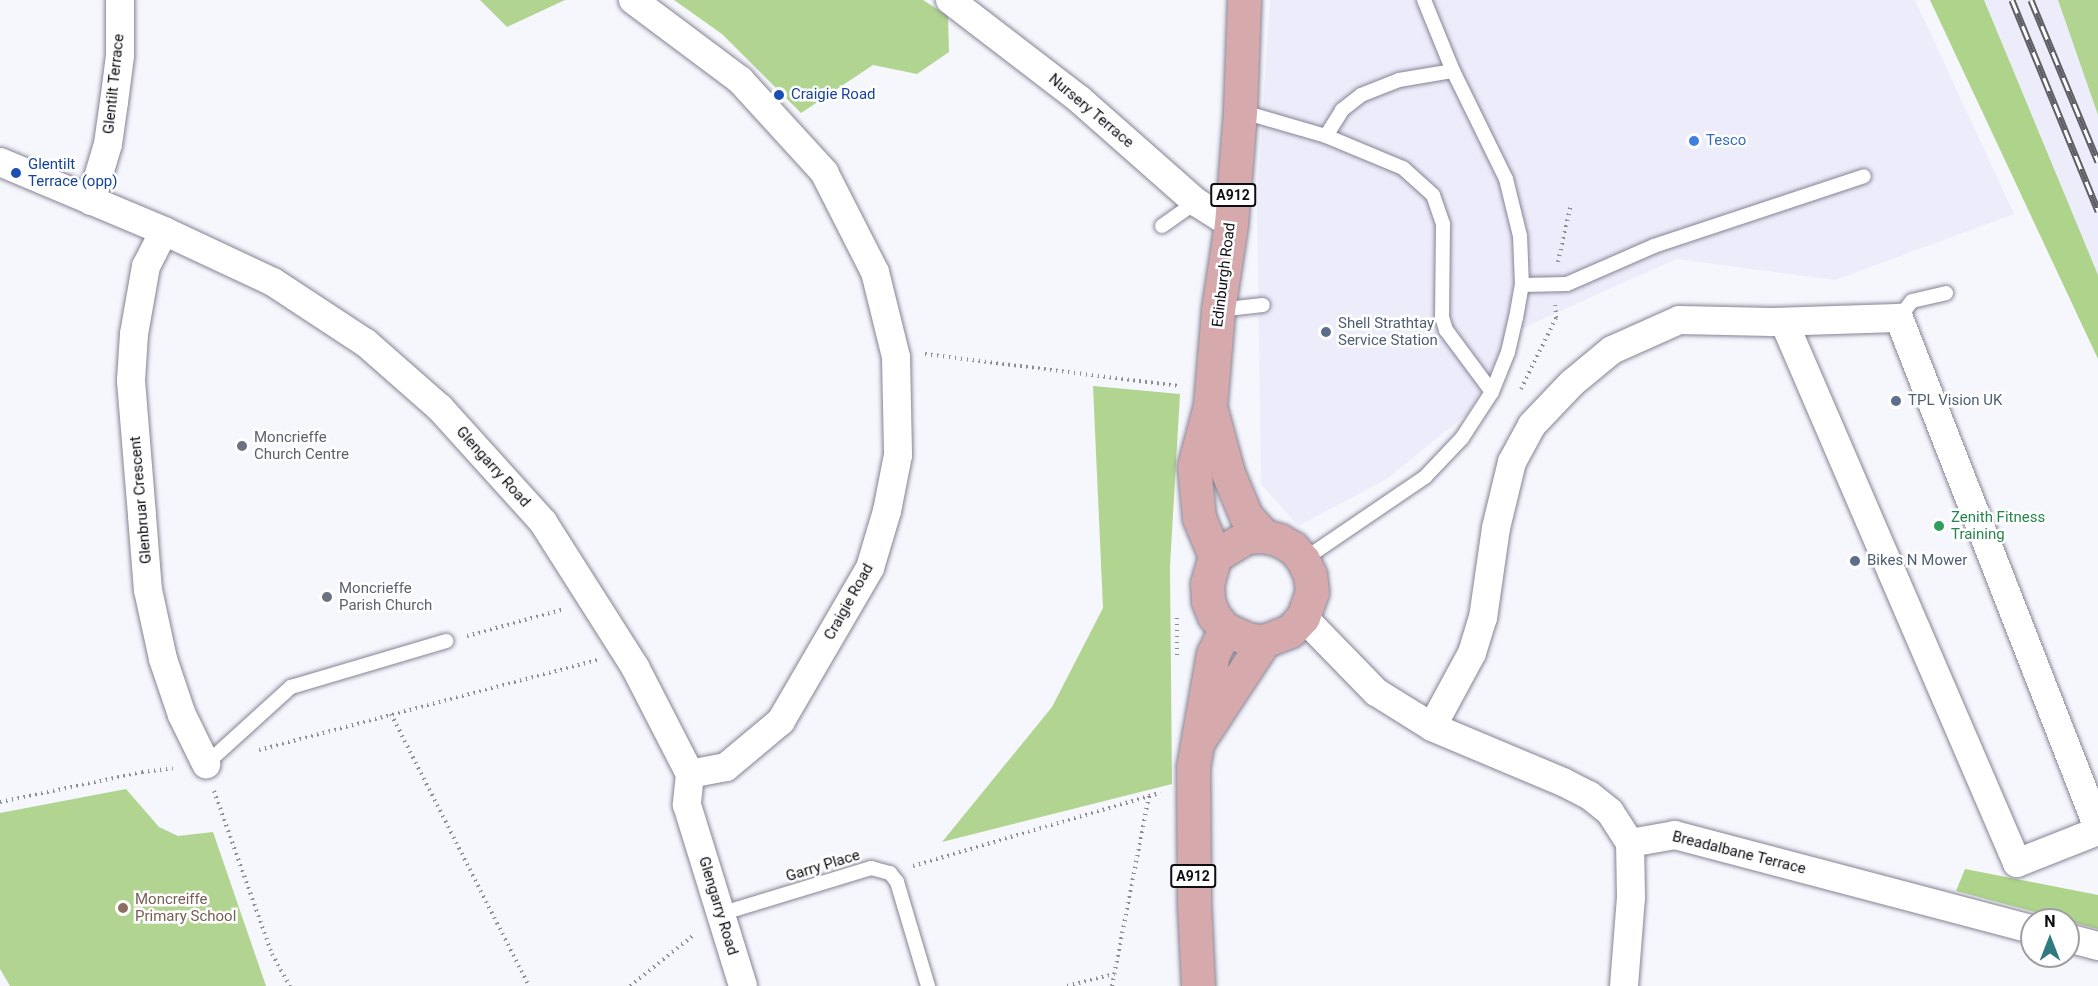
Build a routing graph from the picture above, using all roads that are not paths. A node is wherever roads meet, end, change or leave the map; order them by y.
1 (120, 0) edge
2 (633, 0) edge
3 (950, 0) edge
4 (1244, 0) edge
5 (1424, 0) edge
6 (1453, 71) junction
7 (1240, 111) junction
8 (1326, 136) junction
9 (0, 162) edge
10 (1864, 176) dead end
11 (91, 201) junction
12 (1196, 202) junction
13 (1231, 224) junction
14 (1162, 226) dead end
15 (164, 231) junction
16 (1522, 285) junction
17 (1946, 294) dead end
18 (1263, 305) dead end
19 (1218, 310) junction
20 (1899, 318) junction
21 (1784, 322) junction
22 (1492, 392) junction
23 (1210, 397) junction
24 (1264, 536) junction
25 (1215, 556) junction
26 (1303, 560) junction
27 (1304, 617) junction
28 (1225, 629) junction
29 (446, 641) road end
30 (1264, 641) junction
31 (1432, 727) junction
32 (1199, 738) junction
33 (206, 764) joint
34 (690, 774) junction
35 (2098, 830) edge
36 (1630, 843) junction
37 (720, 914) junction
38 (2020, 926) edge
39 (2080, 941) edge
40 (2098, 946) edge
41 (743, 986) edge
42 (928, 986) edge
43 (1198, 986) edge
44 (1624, 986) edge

1 - 11 street, Glentilt Terrace
2 - 34 street, Craigie Road
3 - 12 street, Nursery Terrace
4 - 7 main road, Edinburgh Road / A912
5 - 6 lane
6 - 8 lane
6 - 16 lane
7 - 8 lane
7 - 13 main road, Edinburgh Road / A912
8 - 22 lane
9 - 11 street, Glengarry Road
10 - 16 lane
11 - 15 street, Glengarry Road
12 - 13 street, Nursery Terrace
12 - 14 lane
13 - 19 main road, Edinburgh Road / A912
15 - 33 street, Glenbruar Crescent
15 - 34 street, Glengarry Road
16 - 22 lane
17 - 20 lane
18 - 19 lane
19 - 23 main road, Edinburgh Road / A912
20 - 21 street
20 - 35 street
21 - 31 street
21 - 35 street
22 - 26 lane
23 - 24 main road, Edinburgh Road / A912
23 - 25 main road, Edinburgh Road / A912
24 - 25 main road
24 - 26 main road
25 - 28 main road
26 - 27 main road
27 - 30 main road
27 - 31 street
28 - 30 main road
28 - 32 main road, A912
29 - 33 lane
30 - 32 main road, A912
31 - 36 street
32 - 43 main road, A912
34 - 37 street, Glengarry Road
36 - 38 street, Breadalbane Terrace
36 - 44 street
37 - 41 street, Glengarry Road
37 - 42 lane, Garry Place
39 - 40 street

